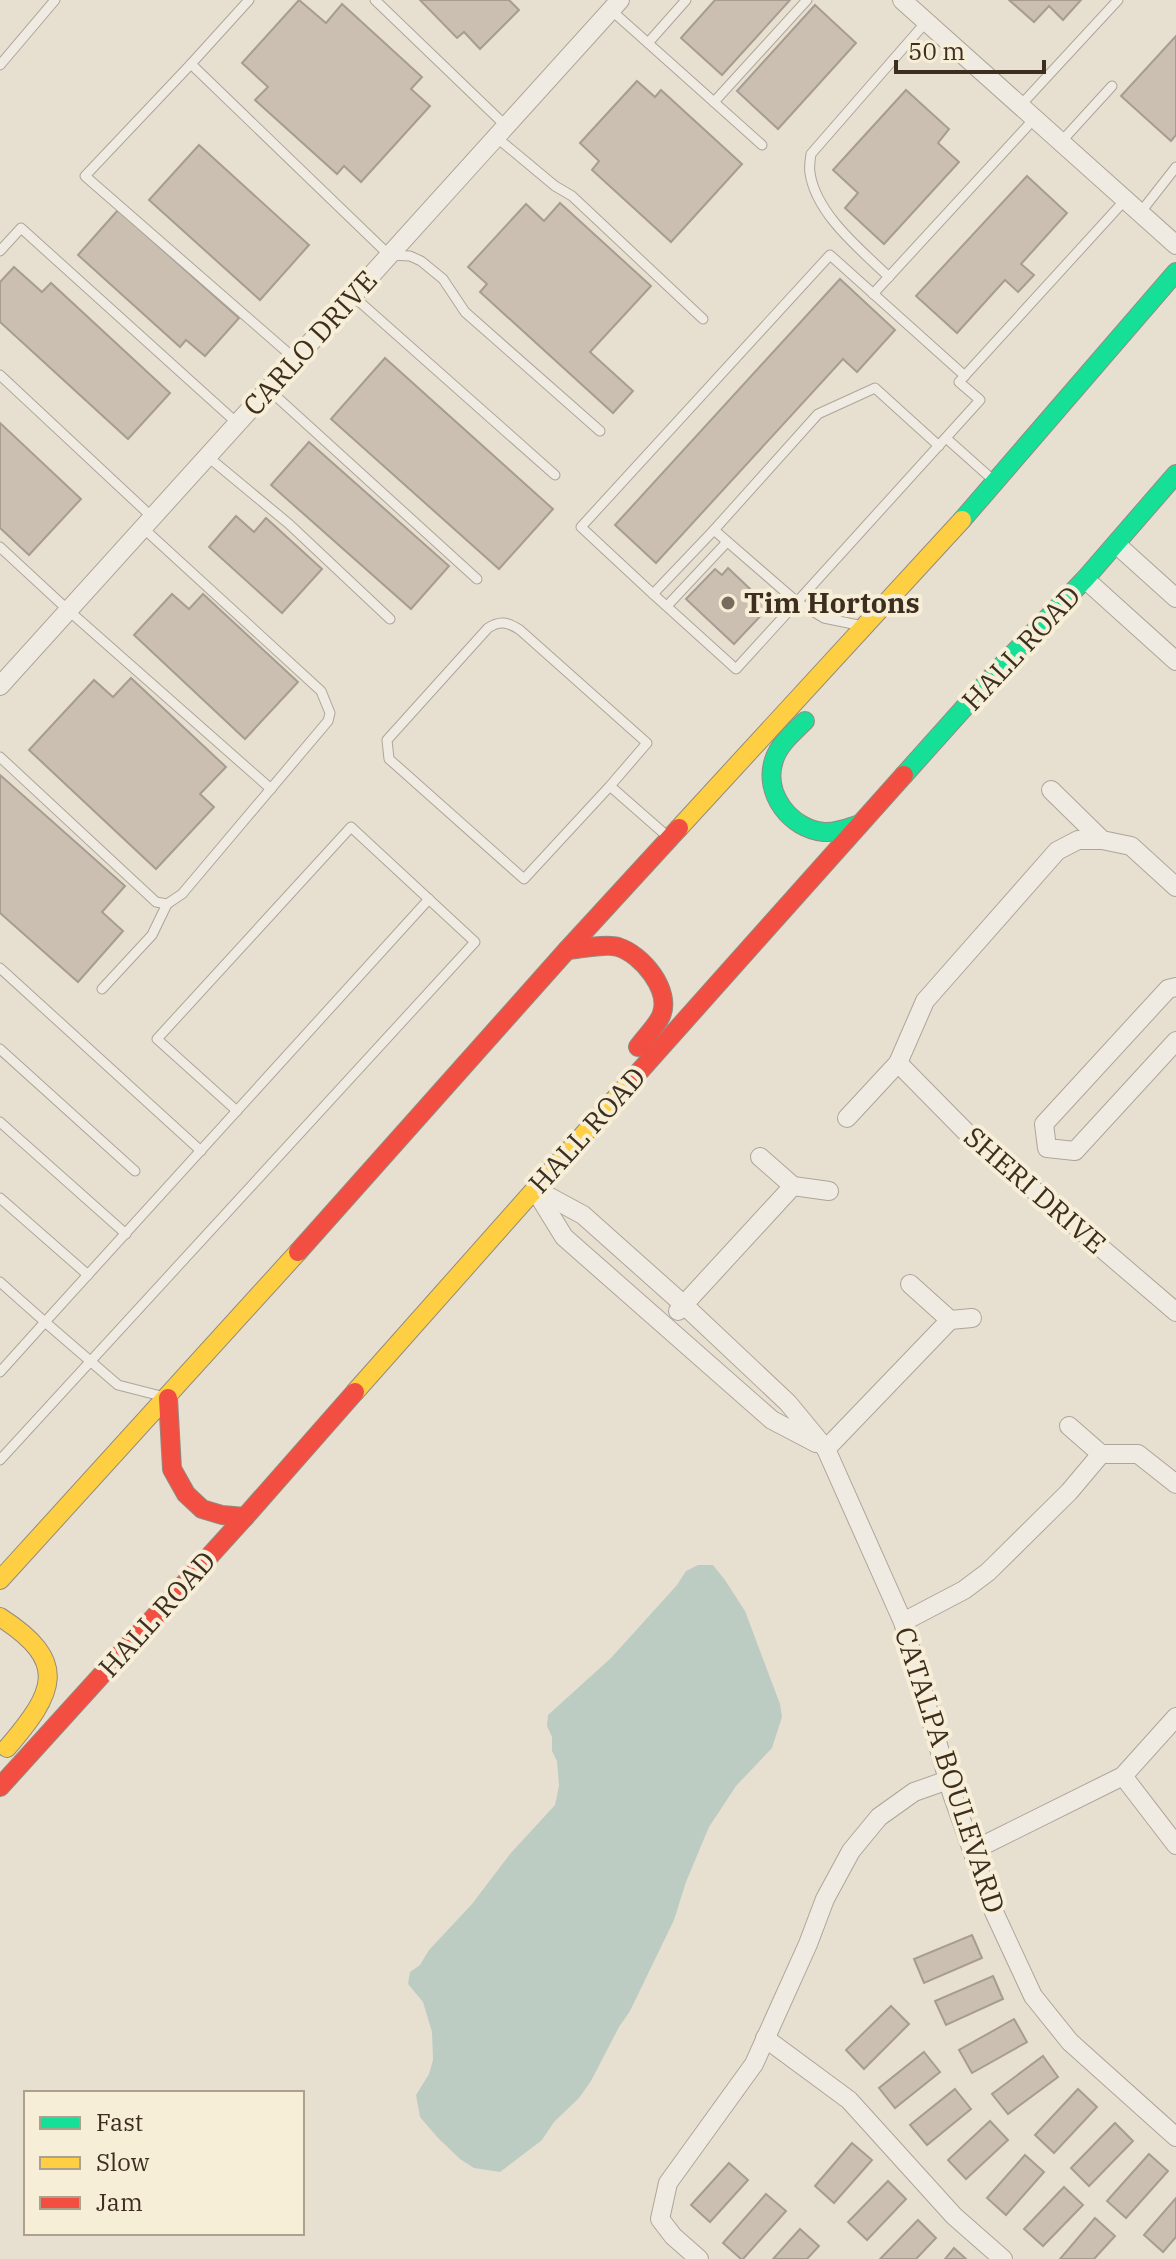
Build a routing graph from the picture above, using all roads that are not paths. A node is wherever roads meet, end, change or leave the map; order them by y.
1 (55, 0) edge
2 (249, 0) edge
3 (375, 0) edge
4 (686, 0) edge
5 (807, 0) edge
6 (902, 0) edge
7 (1118, 0) edge
8 (615, 5) edge
9 (926, 22) junction
10 (648, 43) junction
11 (191, 64) junction
12 (0, 65) edge
13 (1112, 86) dead end
14 (714, 102) junction
15 (1020, 106) junction
16 (1034, 119) junction
17 (501, 131) junction
18 (1060, 143) junction
19 (762, 145) dead end
20 (1176, 167) edge
21 (1125, 200) junction
22 (1140, 213) junction
23 (1176, 245) edge
24 (0, 251) edge
25 (389, 255) junction
26 (1176, 272) edge
27 (889, 277) junction
28 (873, 294) junction
29 (353, 296) junction
30 (703, 319) dead end
31 (295, 359) junction
32 (0, 375) edge
33 (965, 376) junction
34 (268, 389) junction
35 (237, 423) junction
36 (600, 431) dead end
37 (942, 442) junction
38 (207, 456) junction
39 (1176, 474) edge
40 (555, 475) dead end
41 (994, 481) junction
42 (147, 522) junction
43 (714, 530) junction
44 (727, 542) junction
45 (1116, 544) junction
46 (0, 547) edge
47 (931, 556) junction
48 (477, 579) dead end
49 (1085, 579) junction
50 (653, 594) junction
51 (1176, 598) edge
52 (917, 600) dead end
53 (797, 602) junction
54 (667, 606) junction
55 (68, 610) junction
56 (390, 619) dead end
57 (864, 626) junction
58 (1176, 661) edge
59 (2, 678) edge
60 (821, 703) dead end
61 (0, 757) edge
62 (610, 786) junction
63 (271, 789) junction
64 (1051, 790) dead end
65 (860, 824) junction
66 (669, 838) junction
67 (1102, 840) junction
68 (1176, 887) edge
69 (429, 899) junction
70 (167, 904) junction
71 (567, 950) junction
72 (0, 968) edge
73 (1176, 987) edge
74 (102, 989) dead end
75 (1176, 1041) edge
76 (0, 1049) edge
77 (898, 1063) junction
78 (237, 1111) junction
79 (847, 1118) dead end
80 (0, 1122) edge
81 (201, 1151) junction
82 (760, 1157) dead end
83 (135, 1171) dead end
84 (793, 1186) junction
85 (535, 1189) junction
86 (829, 1191) dead end
87 (0, 1198) edge
88 (126, 1234) junction
89 (88, 1275) junction
90 (0, 1282) edge
91 (910, 1284) dead end
92 (684, 1305) junction
93 (1174, 1305) edge
94 (972, 1318) dead end
95 (950, 1320) junction
96 (45, 1322) junction
97 (666, 1325) junction
98 (90, 1362) junction
99 (0, 1372) edge
100 (168, 1398) junction
101 (1069, 1426) dead end
102 (826, 1449) junction
103 (1101, 1454) junction
104 (0, 1460) edge
105 (1176, 1484) edge
106 (245, 1517) junction
107 (0, 1580) edge
108 (0, 1617) edge
109 (903, 1622) junction
110 (1176, 1717) edge
111 (0, 1756) edge
112 (1123, 1776) junction
113 (948, 1780) junction
114 (0, 1787) edge
115 (1176, 1845) edge
116 (972, 1851) junction
117 (765, 2038) junction
118 (1176, 2137) edge
119 (699, 2259) edge
120 (1003, 2259) edge

1 - 12 lane
2 - 11 lane
3 - 17 lane
4 - 10 lane
5 - 14 lane
6 - 9 street
7 - 15 lane
8 - 10 lane
8 - 17 street, CARLO DRIVE
9 - 15 street
9 - 27 lane
10 - 14 lane
11 - 25 lane
11 - 31 lane
13 - 18 lane
14 - 19 lane
15 - 16 street
16 - 18 street
16 - 27 lane
17 - 25 street, CARLO DRIVE
17 - 30 lane
18 - 21 street
20 - 22 lane
21 - 22 street
21 - 33 lane
22 - 23 street
24 - 35 lane
25 - 29 street, CARLO DRIVE
25 - 36 lane
26 - 41 highway
27 - 28 lane
28 - 33 lane
28 - 50 lane
29 - 31 street, CARLO DRIVE
29 - 40 lane
31 - 34 street, CARLO DRIVE
32 - 42 lane
33 - 37 lane
34 - 35 street, CARLO DRIVE
34 - 48 lane
35 - 38 street, CARLO DRIVE
37 - 41 lane
37 - 43 lane
37 - 53 lane
38 - 42 street, CARLO DRIVE
38 - 56 lane
39 - 45 highway, HALL ROAD
41 - 47 highway
42 - 55 street, CARLO DRIVE
42 - 63 lane
43 - 44 lane
43 - 50 lane
44 - 53 lane
44 - 54 lane
45 - 49 highway, HALL ROAD
45 - 51 street
46 - 55 lane
47 - 52 highway
47 - 57 highway
49 - 58 street
49 - 65 highway, HALL ROAD
50 - 54 lane
53 - 54 lane
53 - 57 lane
55 - 59 street, CARLO DRIVE
55 - 63 lane
57 - 66 highway
60 - 65 highway
61 - 70 lane
62 - 62 lane
62 - 66 lane
63 - 70 lane
64 - 67 street
65 - 85 highway, HALL ROAD
66 - 71 highway
67 - 68 street
67 - 77 street
69 - 78 lane
69 - 78 lane
69 - 98 lane
70 - 74 lane
71 - 85 highway
71 - 100 highway
72 - 81 lane
73 - 75 street
76 - 83 lane
77 - 79 street
77 - 93 street, SHERI DRIVE
78 - 81 lane
80 - 88 lane
81 - 88 lane
82 - 84 street
84 - 86 street
84 - 92 street
85 - 92 street, CATALPA BOULEVARD
85 - 97 street
85 - 106 highway, HALL ROAD
87 - 89 lane
88 - 89 lane
89 - 96 lane
90 - 96 lane
91 - 95 street
92 - 97 street
92 - 102 street, CATALPA BOULEVARD
94 - 95 street
95 - 102 street
96 - 98 lane
96 - 99 lane
97 - 102 street
98 - 100 lane
98 - 104 lane
100 - 106 highway
100 - 107 highway
101 - 103 street
102 - 109 street, CATALPA BOULEVARD
103 - 105 street
103 - 109 street
106 - 114 highway, HALL ROAD
108 - 111 highway
109 - 113 street, CATALPA BOULEVARD
110 - 112 street
112 - 115 street
112 - 116 street
113 - 116 street, CATALPA BOULEVARD
113 - 117 street
116 - 118 street, CATALPA BOULEVARD
117 - 119 street
117 - 120 street

